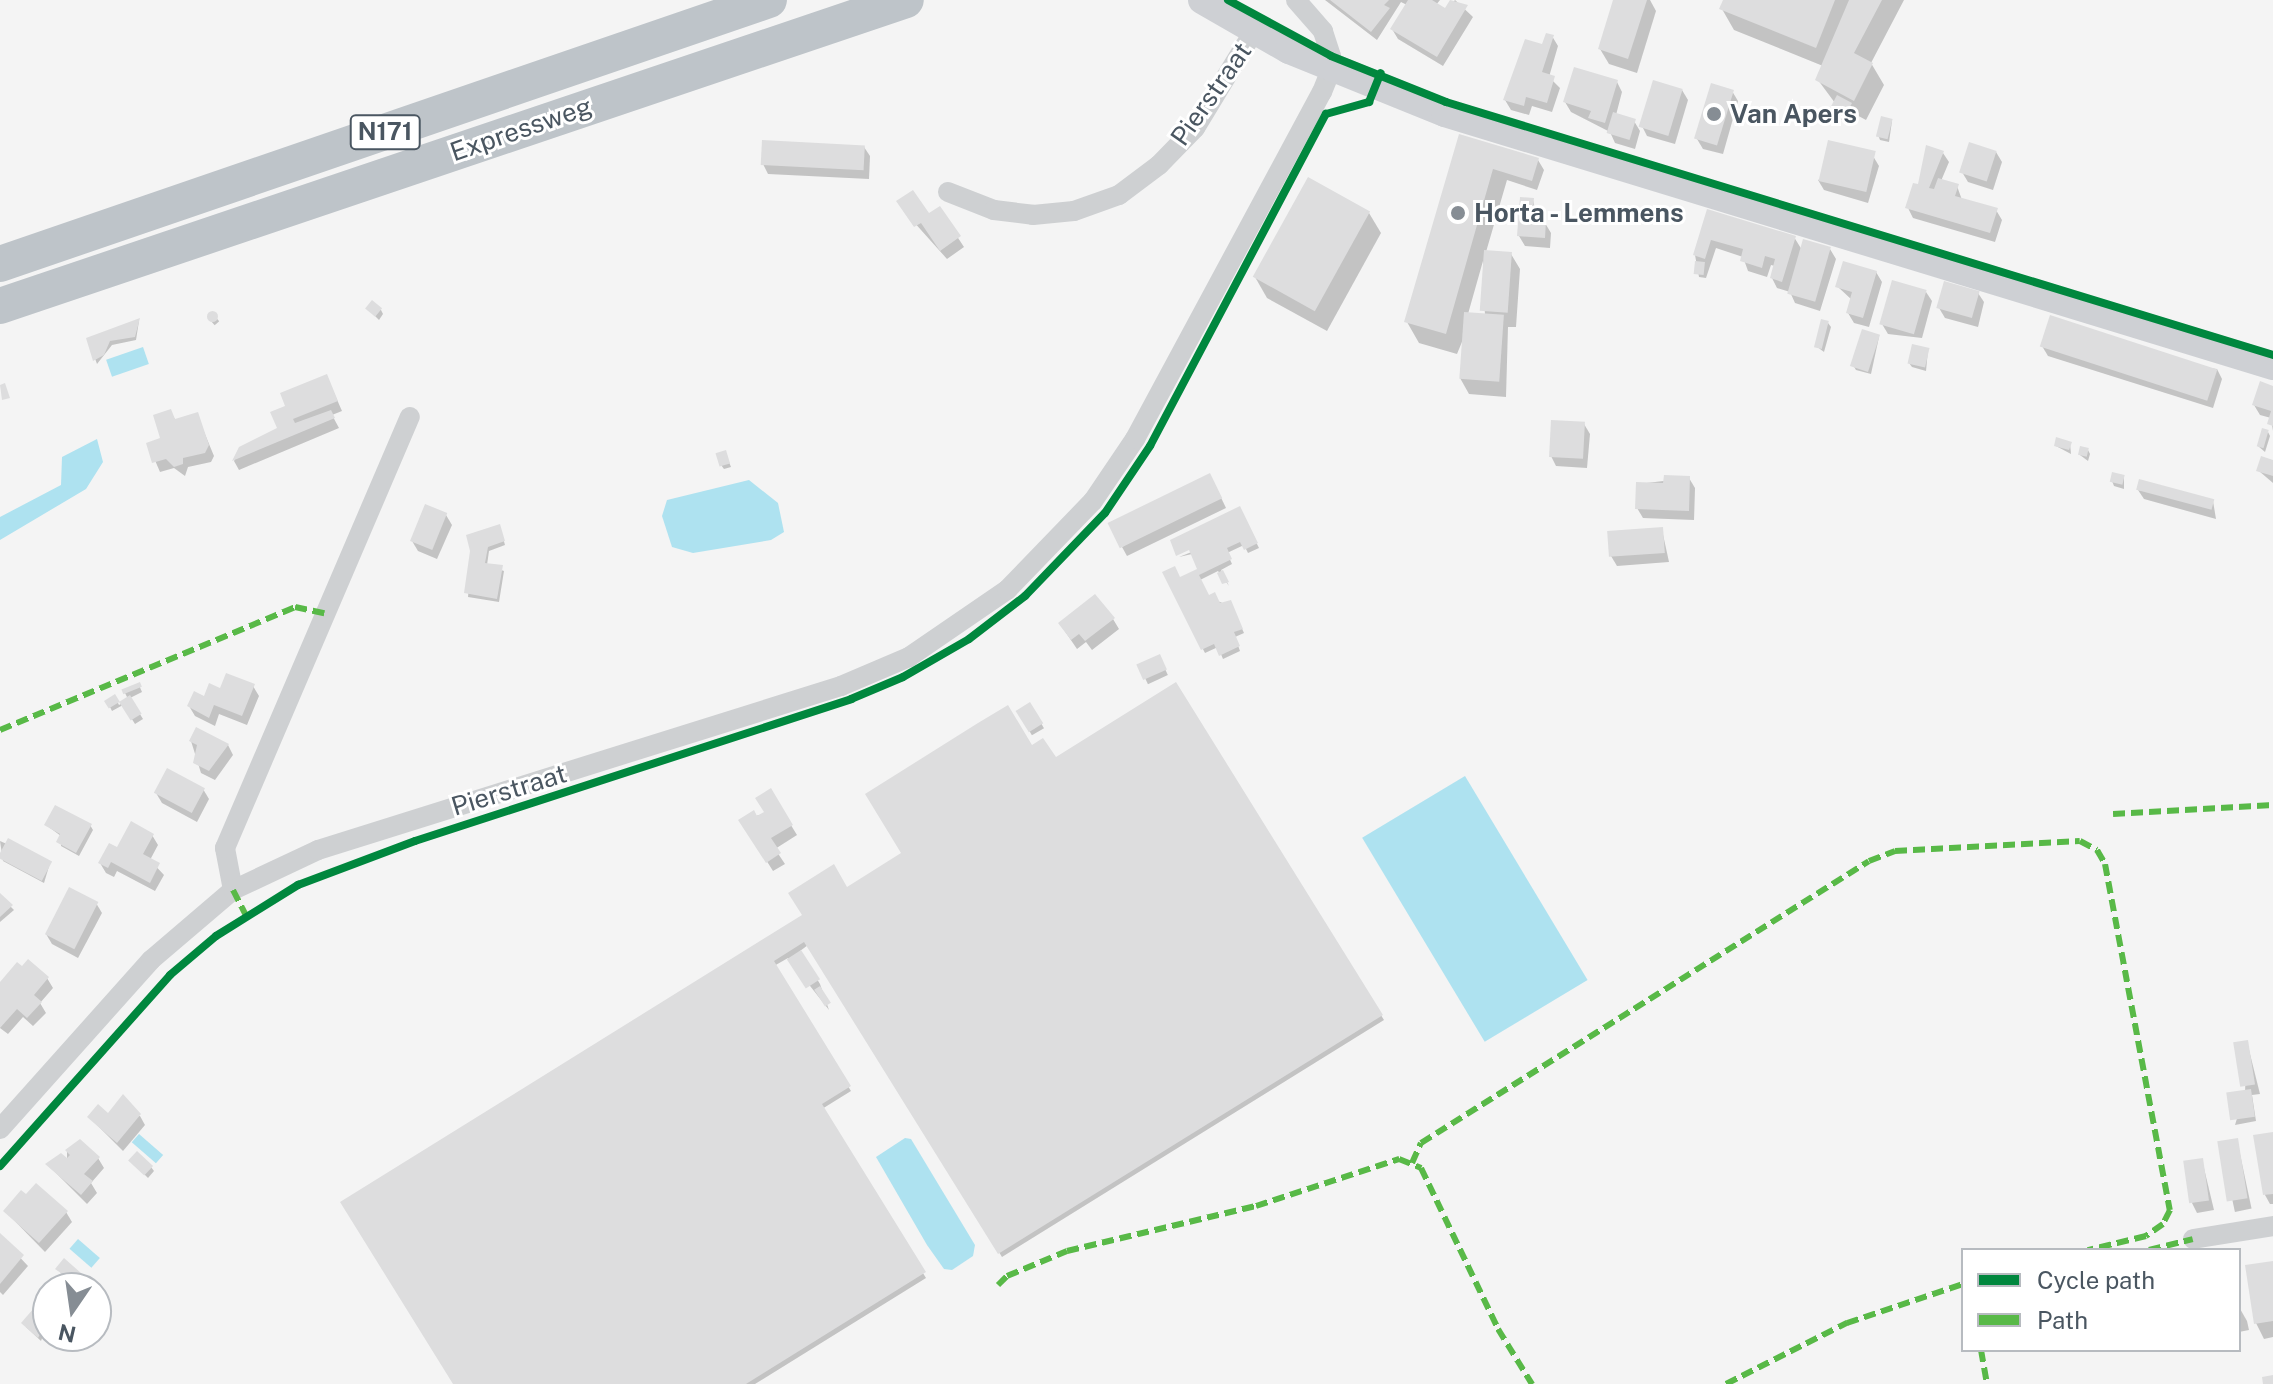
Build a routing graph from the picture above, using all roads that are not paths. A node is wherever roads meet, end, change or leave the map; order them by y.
1 (769, 0) edge
2 (906, 0) edge
3 (1202, 0) edge
4 (1296, 0) edge
5 (1254, 31) junction
6 (1331, 70) junction
7 (948, 192) dead end
8 (0, 264) edge
9 (0, 306) edge
10 (2273, 366) edge
11 (410, 417) dead end
12 (233, 890) junction
13 (0, 1129) edge
14 (2273, 1226) edge
15 (2193, 1239) dead end

1 - 8 highway, Expressweg / N171
2 - 9 highway, Expressweg / N171
3 - 5 street, Pierstraat
4 - 6 street
5 - 6 street, Pierstraat
5 - 7 street, Pierstraat
6 - 10 street, Pierstraat
6 - 12 street, Pierstraat
11 - 12 street
12 - 13 street, Pierstraat
14 - 15 street

